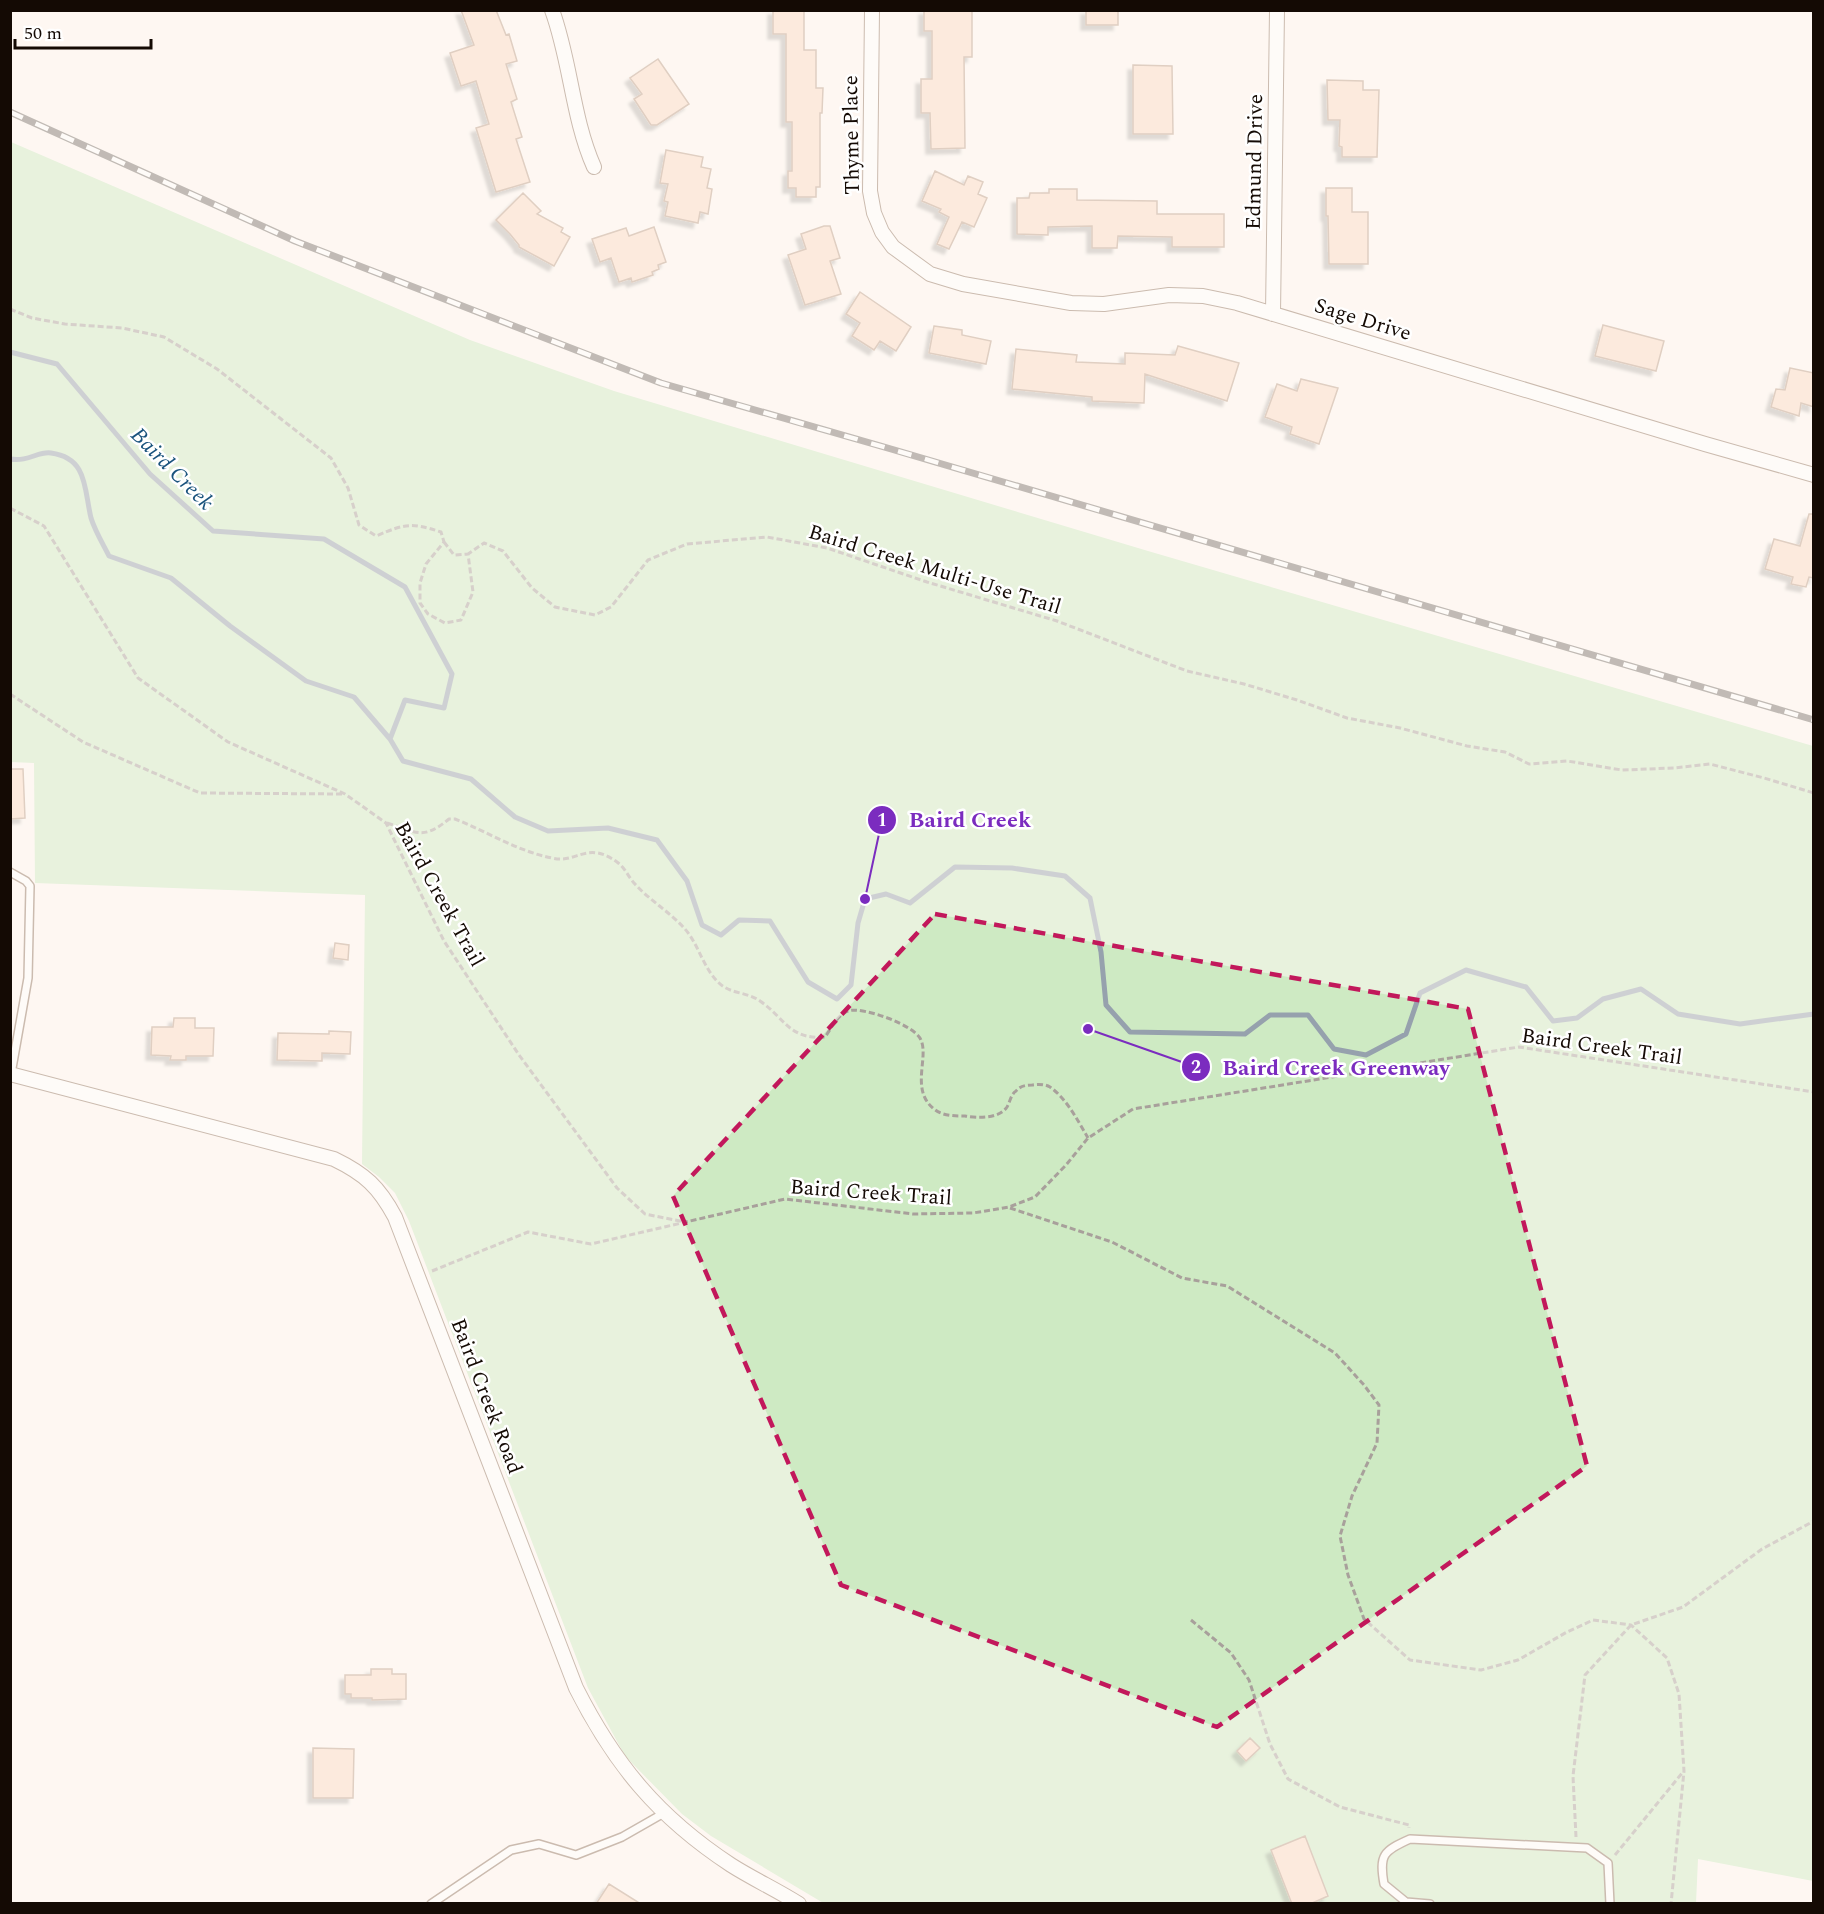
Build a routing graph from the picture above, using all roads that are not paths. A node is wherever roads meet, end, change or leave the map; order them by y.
1 (552, 10) edge
2 (872, 10) edge
3 (1277, 10) edge
4 (594, 167) dead end
5 (897, 252) joint
6 (1273, 314) junction
7 (1814, 475) edge
8 (10, 872) edge
9 (11, 1074) edge
10 (664, 1813) junction
11 (431, 1904) edge
12 (799, 1904) edge
13 (1430, 1904) edge
14 (1610, 1904) edge

1 - 4 street
2 - 5 street, Thyme Place
3 - 6 street, Edmund Drive
5 - 6 street, Sage Drive
6 - 7 street, Sage Drive
8 - 9 lane
9 - 10 street, Baird Creek Road
10 - 11 lane
10 - 12 street, Baird Creek Road
13 - 14 lane

